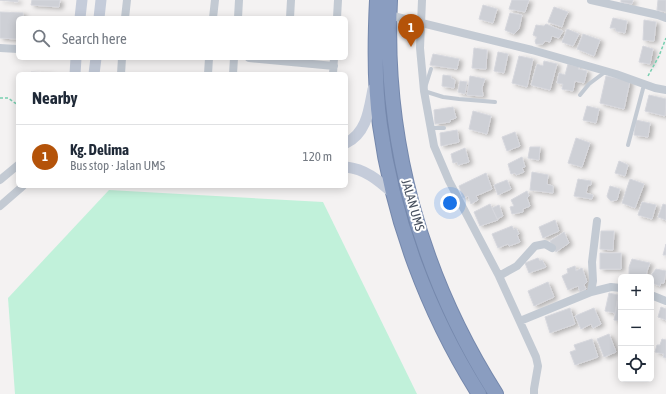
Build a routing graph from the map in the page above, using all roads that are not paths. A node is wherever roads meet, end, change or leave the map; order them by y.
1 (82, 0) edge
2 (101, 0) edge
3 (127, 0) edge
4 (215, 0) edge
5 (239, 0) edge
6 (291, 0) edge
7 (338, 0) edge
8 (377, 0) edge
9 (390, 0) edge
10 (422, 0) edge
11 (591, 0) edge
12 (389, 15) junction
13 (80, 16) edge
14 (99, 16) edge
15 (125, 16) edge
16 (213, 16) edge
17 (238, 16) edge
18 (290, 16) edge
19 (337, 16) edge
20 (666, 18) edge
21 (420, 22) junction
22 (0, 48) edge
23 (16, 49) edge
24 (76, 60) edge
25 (96, 60) edge
26 (122, 60) edge
27 (209, 60) edge
28 (234, 60) edge
29 (286, 60) edge
30 (334, 66) edge
31 (432, 69) dead end
32 (75, 72) edge
33 (94, 72) edge
34 (121, 72) edge
35 (208, 72) edge
36 (233, 72) edge
37 (606, 72) junction
38 (376, 75) junction
39 (644, 85) junction
40 (666, 85) edge
41 (424, 90) junction
42 (666, 90) edge
43 (580, 95) dead end
44 (495, 102) dead end
45 (431, 128) junction
46 (444, 128) dead end
47 (348, 142) edge
48 (628, 145) dead end
49 (16, 167) edge
50 (348, 167) edge
51 (0, 180) edge
52 (20, 188) edge
53 (394, 194) junction
54 (0, 206) edge
55 (597, 221) dead end
56 (552, 248) dead end
57 (499, 276) junction
58 (618, 288) edge
59 (591, 292) junction
60 (654, 297) edge
61 (666, 301) edge
62 (520, 321) junction
63 (479, 394) edge
64 (496, 394) edge
65 (534, 394) edge

1 - 13 street
2 - 14 street
3 - 15 street
4 - 16 street
5 - 17 street
6 - 18 street
7 - 19 street
8 - 38 highway, JALAN UMS
9 - 12 highway, JALAN UMS
10 - 21 street
11 - 20 street
12 - 21 street
12 - 64 highway, JALAN UMS
21 - 37 street
21 - 41 street
22 - 23 street
24 - 32 street
25 - 33 street
26 - 34 street
27 - 35 street
28 - 36 street
29 - 30 street
31 - 41 lane
37 - 39 street
37 - 43 lane
38 - 47 street
38 - 53 highway, JALAN UMS
39 - 42 street
39 - 48 lane
40 - 42 lane
41 - 44 lane
41 - 45 street
45 - 46 lane
45 - 57 street
49 - 51 street
50 - 53 street
52 - 54 street
53 - 63 highway, JALAN UMS
55 - 59 street
56 - 57 street
57 - 62 street
58 - 59 street
59 - 62 street
60 - 61 street
62 - 65 street

